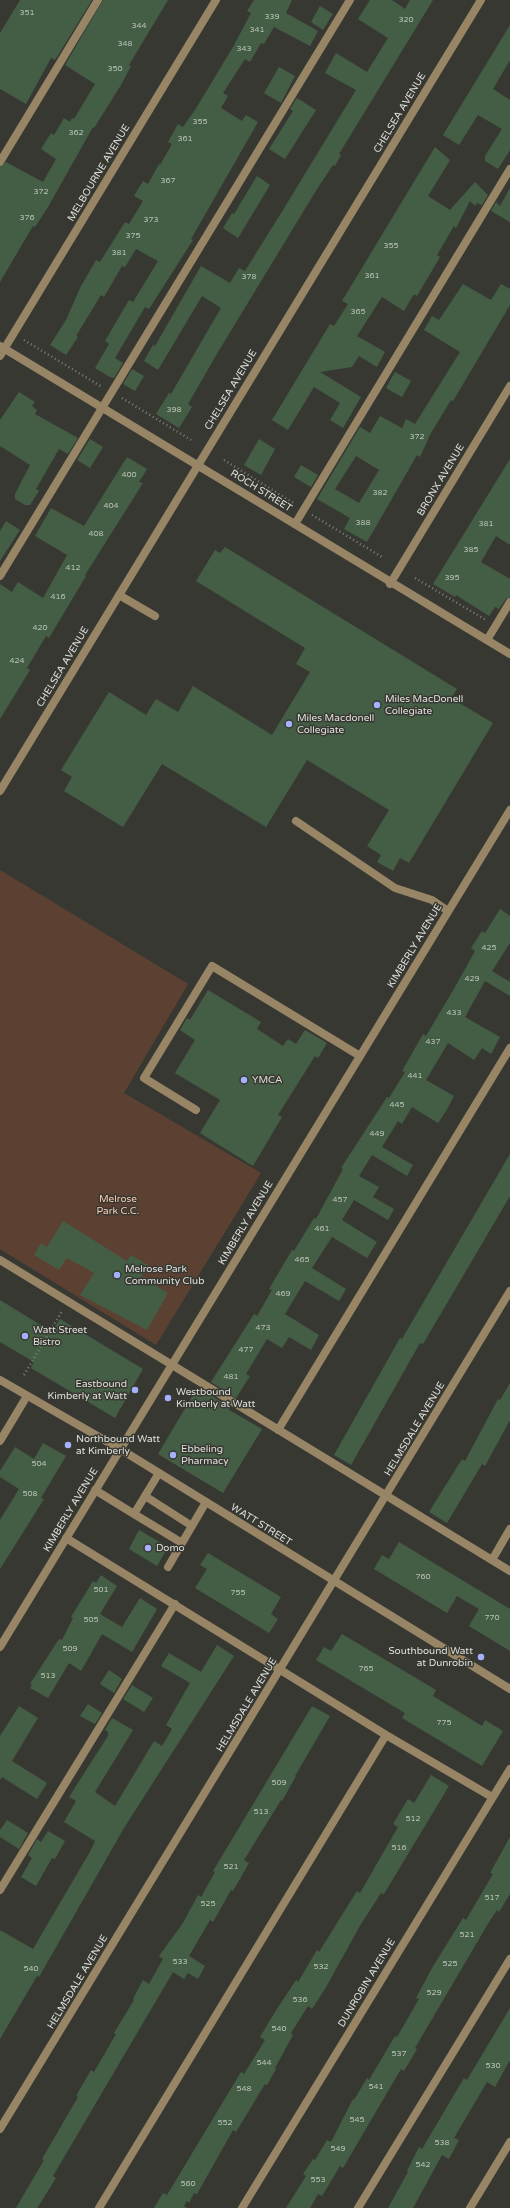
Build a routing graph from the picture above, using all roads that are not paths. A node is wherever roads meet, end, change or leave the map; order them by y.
1 (98, 0) edge
2 (216, 0) edge
3 (350, 0) edge
4 (481, 0) edge
5 (0, 162) edge
6 (510, 169) edge
7 (2, 347) edge
8 (0, 356) edge
9 (510, 386) edge
10 (103, 407) junction
11 (198, 464) junction
12 (295, 524) junction
13 (0, 576) edge
14 (390, 584) junction
15 (118, 595) junction
16 (510, 602) edge
17 (155, 616) dead end
18 (487, 640) junction
19 (510, 654) edge
20 (0, 791) edge
21 (510, 810) edge
22 (296, 821) dead end
23 (448, 911) junction
24 (510, 1048) edge
25 (360, 1056) junction
26 (196, 1110) dead end
27 (0, 1260) edge
28 (510, 1292) edge
29 (172, 1365) junction
30 (0, 1380) edge
31 (27, 1396) junction
32 (278, 1430) junction
33 (0, 1441) edge
34 (120, 1449) junction
35 (159, 1473) junction
36 (95, 1490) junction
37 (387, 1495) junction
38 (145, 1496) junction
39 (206, 1502) junction
40 (134, 1514) junction
41 (192, 1526) junction
42 (510, 1529) edge
43 (66, 1538) junction
44 (182, 1543) junction
45 (492, 1560) junction
46 (168, 1567) dead end
47 (510, 1571) edge
48 (334, 1582) junction
49 (175, 1604) junction
50 (0, 1647) edge
51 (280, 1669) junction
52 (510, 1689) edge
53 (386, 1735) junction
54 (510, 1768) edge
55 (492, 1797) junction
56 (0, 1890) edge
57 (510, 1958) edge
58 (0, 2129) edge
59 (510, 2142) edge
60 (99, 2208) edge
61 (242, 2208) edge
62 (358, 2208) edge
63 (470, 2208) edge

1 - 5 street
2 - 7 street, MELBOURNE AVENUE
3 - 10 street
4 - 11 street, CHELSEA AVENUE
6 - 12 street
7 - 8 street, MELBOURNE AVENUE
7 - 10 street, ROCH STREET
9 - 14 street, BRONX AVENUE
10 - 11 street, ROCH STREET
10 - 13 street
11 - 12 street, ROCH STREET
11 - 15 street, CHELSEA AVENUE
12 - 14 street, ROCH STREET
14 - 18 street, ROCH STREET
15 - 17 street
15 - 20 street, CHELSEA AVENUE
16 - 18 street
18 - 19 street, ROCH STREET
21 - 23 street, KIMBERLY AVENUE
22 - 23 street
23 - 25 street, KIMBERLY AVENUE
24 - 32 street
25 - 26 street
25 - 29 street, KIMBERLY AVENUE
27 - 29 street
28 - 37 street, HELMSDALE AVENUE
29 - 32 street
29 - 34 street, KIMBERLY AVENUE
30 - 31 street, WATT STREET
31 - 33 street
31 - 34 street, WATT STREET
32 - 37 street
34 - 35 street, WATT STREET
34 - 36 street, KIMBERLY AVENUE
35 - 38 street
35 - 39 street, WATT STREET
36 - 40 street
36 - 43 street, KIMBERLY AVENUE
37 - 45 street
37 - 48 street, HELMSDALE AVENUE
38 - 40 street
38 - 41 street
39 - 41 street
39 - 48 street, WATT STREET
40 - 44 street
41 - 44 street
42 - 45 street
43 - 49 street
43 - 50 street, KIMBERLY AVENUE
44 - 46 street
45 - 47 street
48 - 51 street, HELMSDALE AVENUE
48 - 52 street, WATT STREET
49 - 51 street
49 - 56 street
51 - 53 street
51 - 58 street, HELMSDALE AVENUE
53 - 55 street
53 - 60 street
54 - 55 street, DUNROBIN AVENUE
55 - 61 street, DUNROBIN AVENUE
57 - 62 street
59 - 63 street

